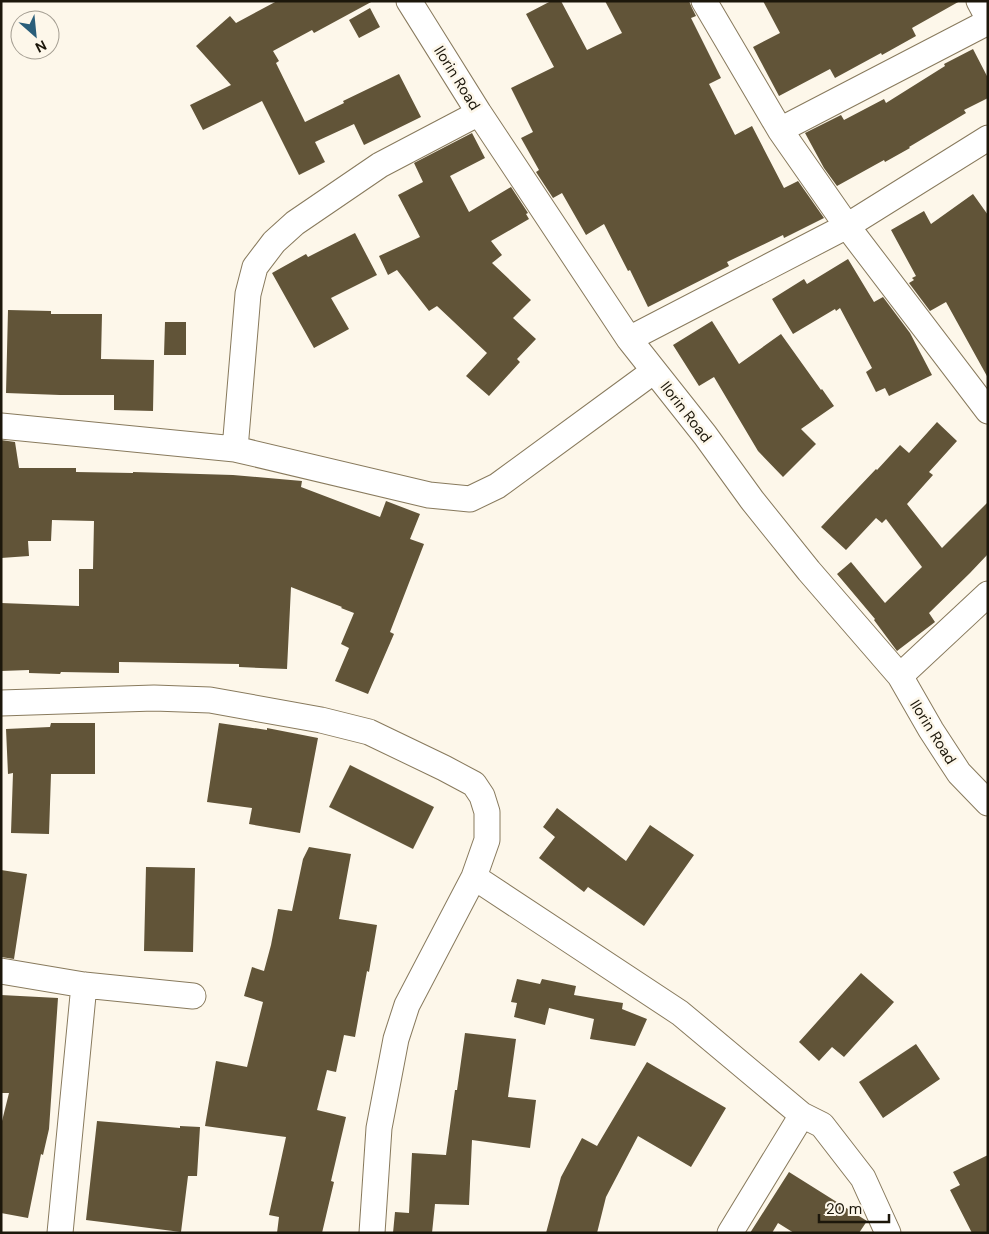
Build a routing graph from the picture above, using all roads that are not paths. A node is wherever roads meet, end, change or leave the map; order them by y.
1 (409, 1) edge
2 (704, 1) edge
3 (979, 1) edge
4 (988, 18) edge
5 (988, 22) edge
6 (479, 114) junction
7 (780, 130) junction
8 (988, 138) edge
9 (848, 226) junction
10 (629, 339) junction
11 (654, 371) junction
12 (988, 411) edge
13 (1, 426) edge
14 (235, 449) junction
15 (988, 594) edge
16 (900, 676) junction
17 (1, 703) edge
18 (988, 803) edge
19 (474, 877) junction
20 (1, 971) edge
21 (84, 985) junction
22 (192, 996) dead end
23 (802, 1115) junction
24 (60, 1233) edge
25 (372, 1233) edge
26 (730, 1233) edge
27 (888, 1233) edge

1 - 6 street, Ilorin Road
2 - 7 street
3 - 4 street
5 - 7 street
6 - 10 street, Ilorin Road
6 - 14 street
7 - 9 street
8 - 9 street
9 - 10 street
9 - 12 street
10 - 11 street, Ilorin Road
11 - 14 street
11 - 16 street, Ilorin Road
13 - 14 street
15 - 16 street
16 - 18 street, Ilorin Road
17 - 19 street
19 - 23 street
19 - 25 street
20 - 21 street
21 - 22 street
21 - 24 street
23 - 26 street
23 - 27 street

